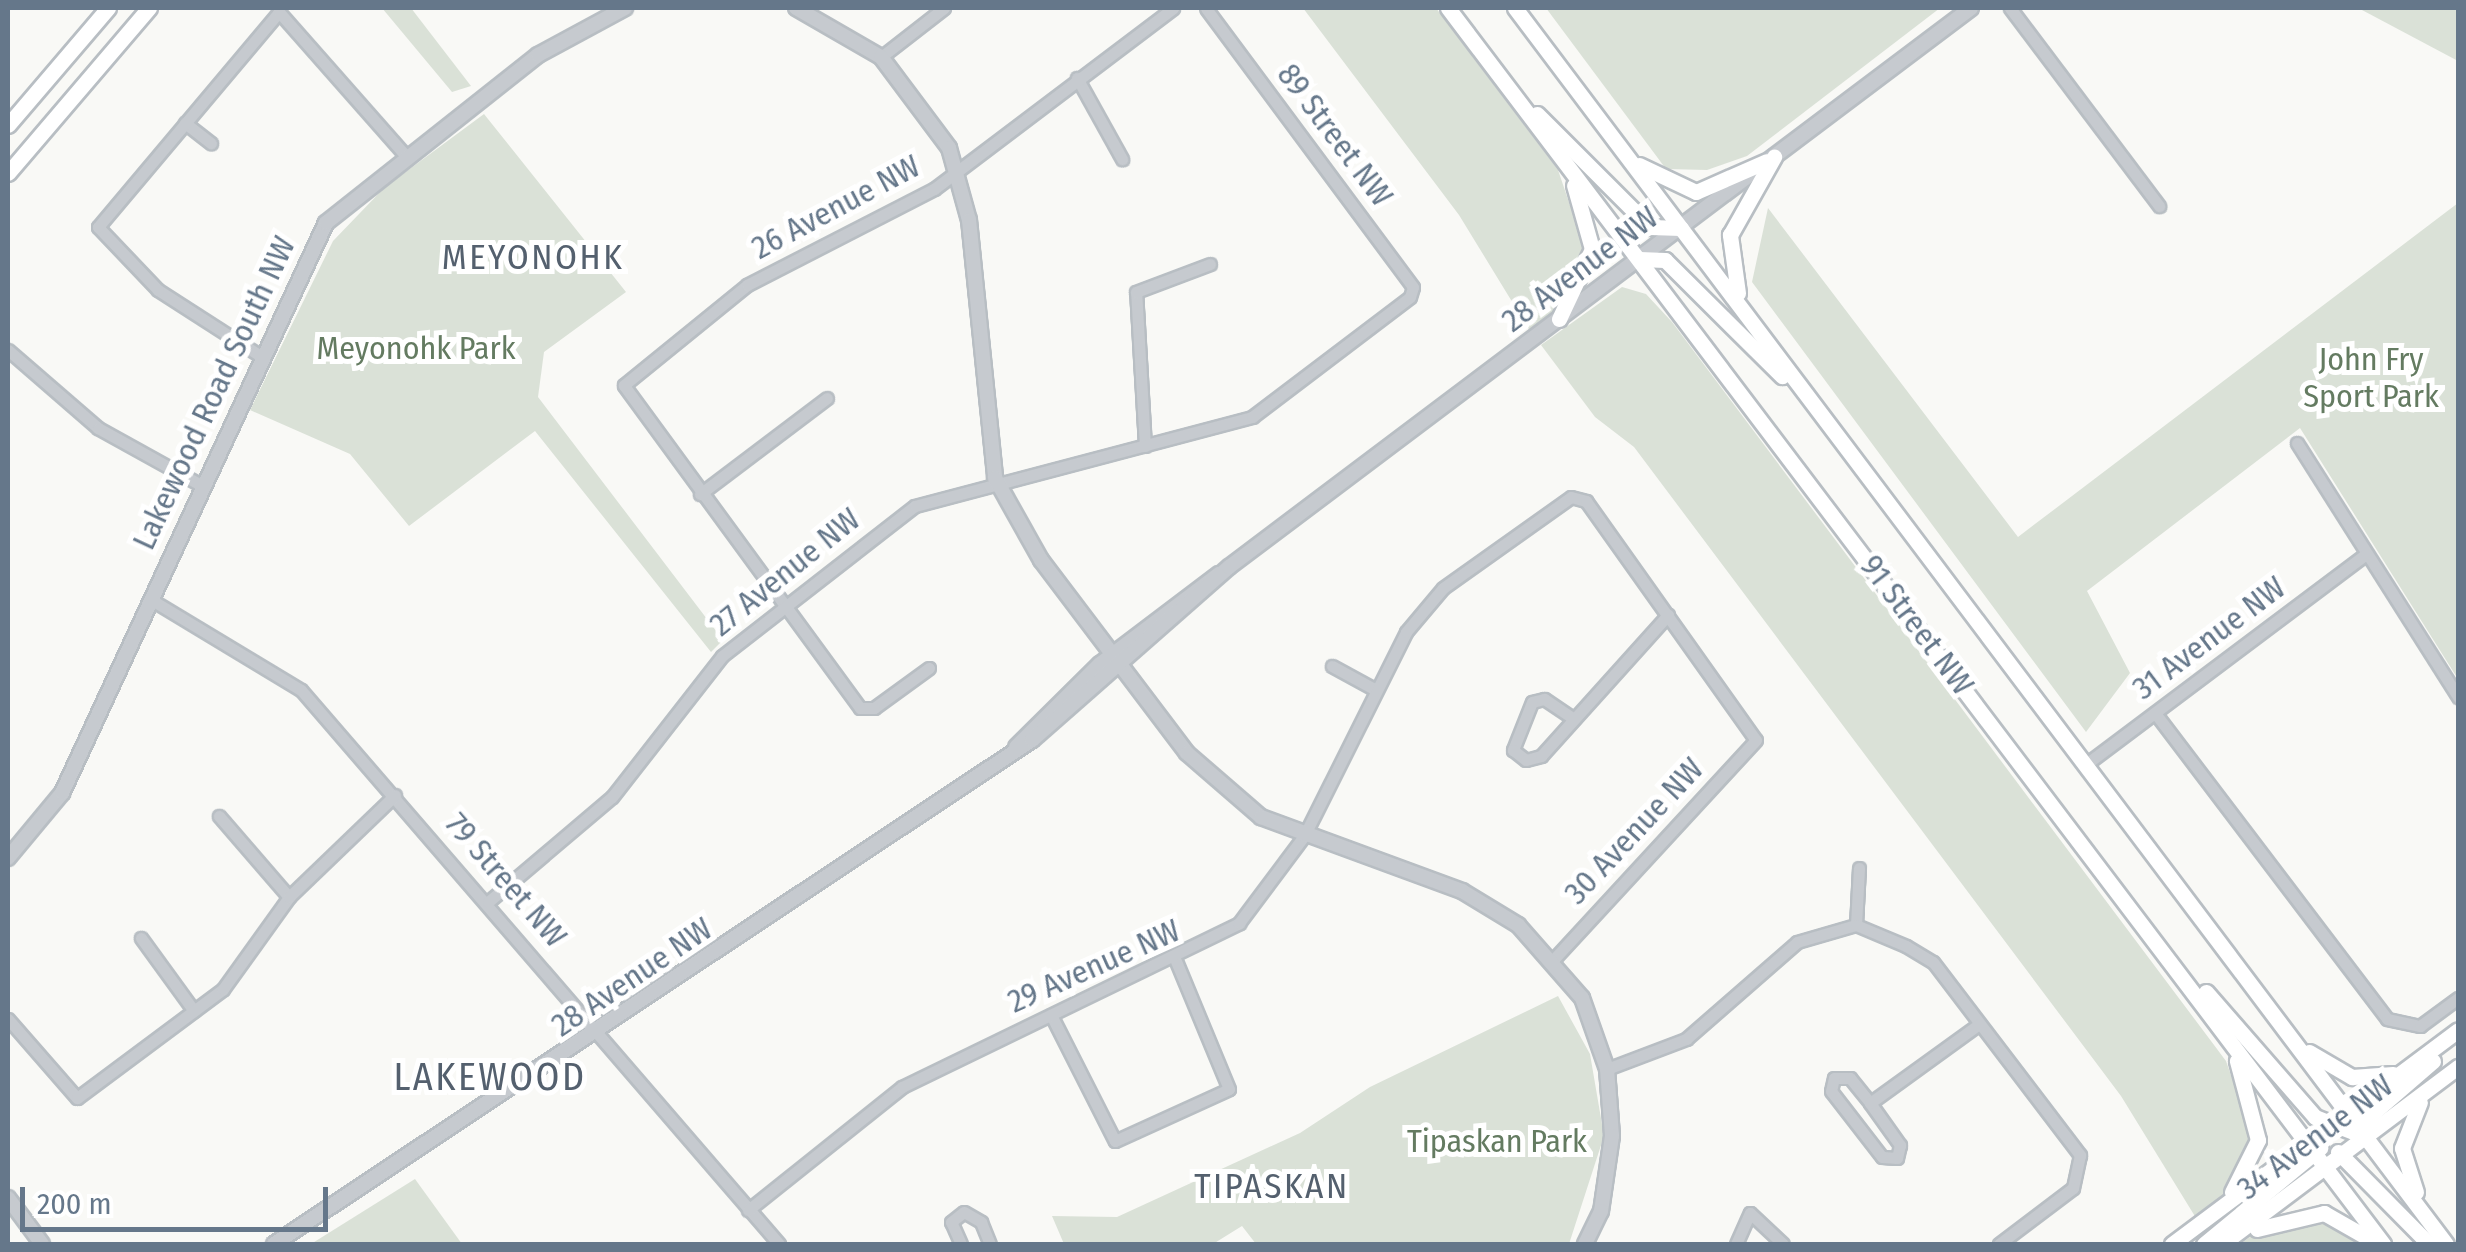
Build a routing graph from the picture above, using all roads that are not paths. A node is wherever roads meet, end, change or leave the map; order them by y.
1 (108, 8) edge
2 (149, 8) edge
3 (625, 8) edge
4 (796, 8) edge
5 (944, 8) edge
6 (1173, 8) edge
7 (1206, 8) edge
8 (1451, 8) edge
9 (1515, 8) edge
10 (1970, 8) edge
11 (2010, 8) edge
12 (881, 57) junction
13 (1076, 78) junction
14 (1512, 90) junction
15 (185, 123) junction
16 (8, 125) edge
17 (212, 143) dead end
18 (1552, 147) junction
19 (1624, 154) junction
20 (406, 155) junction
21 (1774, 157) junction
22 (1122, 159) dead end
23 (957, 172) junction
24 (8, 173) edge
25 (2159, 206) dead end
26 (1681, 228) junction
27 (1639, 260) junction
28 (1210, 264) dead end
29 (1410, 297) joint
30 (1559, 319) junction
31 (1749, 320) junction
32 (8, 350) edge
33 (262, 357) junction
34 (1805, 394) junction
35 (826, 398) dead end
36 (2298, 443) dead end
37 (1145, 446) junction
38 (995, 478) junction
39 (200, 485) junction
40 (700, 494) junction
41 (2366, 554) junction
42 (1220, 574) junction
43 (150, 599) junction
44 (782, 601) junction
45 (1668, 615) junction
46 (1112, 654) junction
47 (1332, 666) dead end
48 (929, 668) dead end
49 (1122, 668) junction
50 (1374, 689) junction
51 (2458, 696) edge
52 (2156, 713) junction
53 (1574, 718) junction
54 (1016, 748) junction
55 (2085, 765) junction
56 (395, 795) junction
57 (219, 816) dead end
58 (1304, 836) junction
59 (8, 858) edge
60 (1860, 868) dead end
61 (2109, 879) junction
62 (289, 897) junction
63 (488, 902) junction
64 (1856, 926) junction
65 (141, 938) dead end
66 (1554, 959) junction
67 (1176, 961) junction
68 (2458, 998) edge
69 (194, 1011) junction
70 (2271, 1011) junction
71 (1051, 1015) junction
72 (8, 1019) edge
73 (1979, 1024) junction
74 (2458, 1030) edge
75 (600, 1031) junction
76 (2226, 1034) junction
77 (2458, 1038) edge
78 (2458, 1068) edge
79 (1607, 1069) junction
80 (2402, 1072) junction
81 (2428, 1091) junction
82 (1870, 1104) junction
83 (2347, 1127) junction
84 (2324, 1150) junction
85 (2326, 1167) junction
86 (8, 1198) edge
87 (748, 1210) junction
88 (2209, 1217) junction
89 (2437, 1240) edge
90 (42, 1244) edge
91 (274, 1244) edge
92 (779, 1244) edge
93 (961, 1244) edge
94 (990, 1244) edge
95 (1584, 1244) edge
96 (1736, 1244) edge
97 (1783, 1244) edge
98 (1999, 1244) edge
99 (2172, 1244) edge
100 (2204, 1244) edge
101 (2222, 1244) edge
102 (2233, 1244) edge
103 (2380, 1244) edge

1 - 16 main road
2 - 24 main road
3 - 20 street, Lakewood Road South NW
4 - 12 street
5 - 12 street
6 - 13 street, 26 Avenue NW
7 - 29 street, 89 Street NW
8 - 14 main road, 91 Street NW
9 - 19 main road, 91 Street NW
10 - 21 street, 28 Avenue NW
11 - 25 street
12 - 23 street
13 - 22 street
13 - 23 street, 26 Avenue NW
14 - 18 main road, 91 Street NW
14 - 26 main road
15 - 17 street
15 - 20 street
15 - 33 street
18 - 27 main road, 91 Street NW
18 - 30 main road
19 - 21 main road
19 - 26 main road, 91 Street NW
20 - 33 street, Lakewood Road South NW
21 - 26 street, 28 Avenue NW
21 - 31 main road
23 - 38 street
23 - 40 street, 26 Avenue NW
26 - 27 street, 28 Avenue NW
26 - 31 main road, 91 Street NW
27 - 30 street, 28 Avenue NW
27 - 34 main road
27 - 61 main road, 91 Street NW
28 - 37 street
29 - 37 street, 27 Avenue NW
30 - 42 street, 28 Avenue NW
31 - 34 main road, 91 Street NW
32 - 39 street
33 - 39 street, Lakewood Road South NW
34 - 55 main road, 91 Street NW
35 - 40 street
36 - 41 street
37 - 38 street, 27 Avenue NW
38 - 44 street, 27 Avenue NW
38 - 46 street
39 - 43 street, Lakewood Road South NW
40 - 44 street
41 - 51 street
41 - 52 street, 31 Avenue NW
42 - 46 street, 28 Avenue NW
42 - 49 street, 28 Avenue NW
43 - 56 street, 79 Street NW
43 - 59 street, Lakewood Road South NW
44 - 48 street
44 - 63 street, 27 Avenue NW
45 - 50 street, 29 Avenue NW
45 - 53 street
45 - 66 street, 30 Avenue NW
46 - 49 street
46 - 54 street, 28 Avenue NW
47 - 50 street
49 - 54 street, 28 Avenue NW
49 - 58 street
50 - 58 street, 29 Avenue NW
52 - 55 street, 31 Avenue NW
52 - 68 street, 34 Avenue NW
53 - 53 street
54 - 75 street, 28 Avenue NW
55 - 70 main road, 91 Street NW
56 - 62 street
56 - 63 street, 79 Street NW
57 - 62 street
58 - 66 street
58 - 67 street, 29 Avenue NW
60 - 64 street
61 - 76 main road, 91 Street NW
61 - 83 main road
62 - 69 street
63 - 75 street, 79 Street NW
64 - 73 street
64 - 79 street
65 - 69 street
66 - 79 street
67 - 71 street, 29 Avenue NW
67 - 71 street
69 - 72 street
70 - 80 main road
70 - 83 main road, 91 Street NW
71 - 87 street, 29 Avenue NW
73 - 82 street
73 - 98 street
74 - 80 main road, 34 Avenue NW
75 - 87 street, 79 Street NW
75 - 91 street, 28 Avenue NW
76 - 84 main road, 91 Street NW
76 - 88 main road
77 - 83 main road
78 - 81 main road, 34 Avenue NW
79 - 95 street
80 - 83 main road, 34 Avenue NW
81 - 83 main road, 34 Avenue NW
81 - 89 main road
82 - 82 street
83 - 84 main road, 34 Avenue NW
83 - 84 main road, 34 Avenue NW
83 - 89 main road, 91 Street NW
84 - 85 main road, 34 Avenue NW
84 - 88 main road, 34 Avenue NW
84 - 89 main road, 91 Street NW
84 - 100 main road
85 - 101 main road, 34 Avenue NW
85 - 103 main road
86 - 90 street
87 - 92 street, 79 Street NW
88 - 99 main road, 34 Avenue NW
93 - 94 street
96 - 97 street
102 - 103 main road

